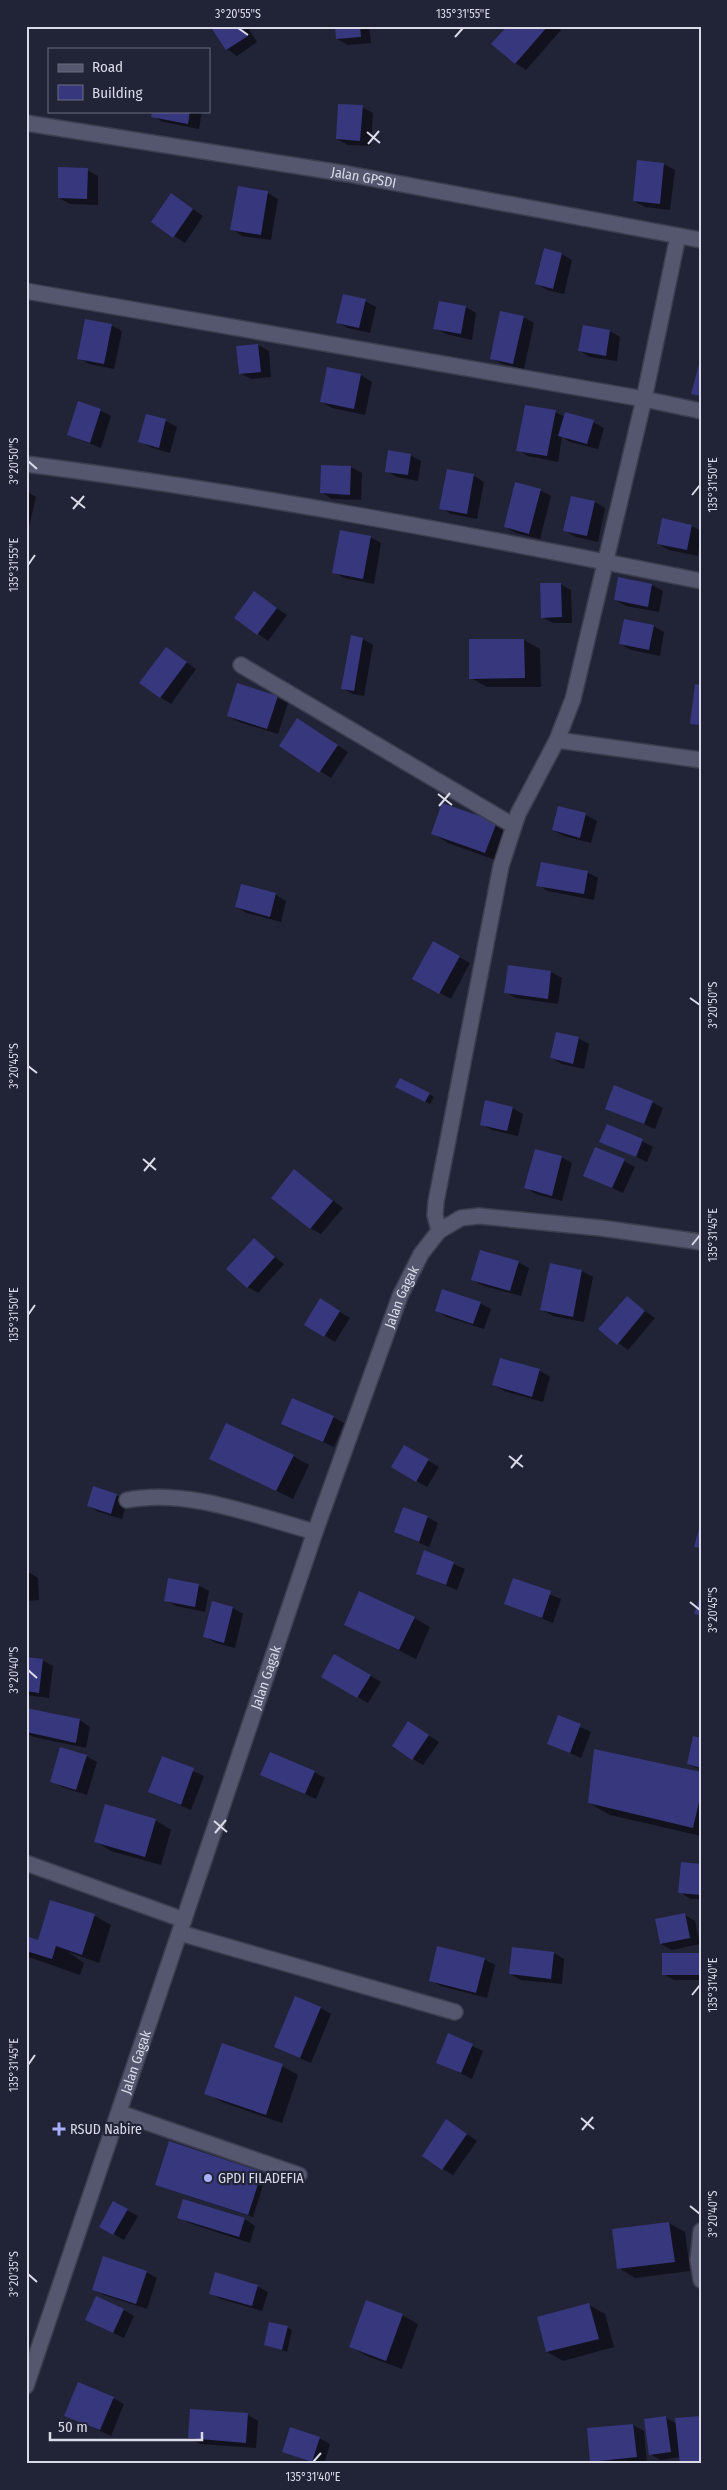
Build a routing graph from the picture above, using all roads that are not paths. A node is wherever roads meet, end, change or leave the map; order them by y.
1 (26, 124) edge
2 (678, 236) junction
3 (701, 240) edge
4 (26, 290) edge
5 (644, 399) junction
6 (701, 411) edge
7 (26, 464) edge
8 (606, 562) junction
9 (701, 581) edge
10 (241, 665) dead end
11 (557, 740) junction
12 (701, 760) edge
13 (514, 826) junction
14 (439, 1231) junction
15 (701, 1242) edge
16 (127, 1500) dead end
17 (315, 1532) junction
18 (26, 1863) edge
19 (182, 1926) junction
20 (455, 2012) dead end
21 (120, 2113) junction
22 (300, 2175) dead end
23 (701, 2231) edge
24 (701, 2280) edge
25 (26, 2386) edge

1 - 2 street, Jalan GPSDI
2 - 3 street, Jalan GPSDI
2 - 5 street
4 - 5 street
5 - 6 street
5 - 8 street
7 - 8 street
8 - 9 street
8 - 11 street
10 - 13 street
11 - 12 street
11 - 13 street
13 - 14 street
14 - 15 street, Jalan Gagak
14 - 17 street, Jalan Gagak
16 - 17 street
17 - 19 street, Jalan Gagak
18 - 19 street
19 - 20 street
19 - 21 street, Jalan Gagak
21 - 22 street
21 - 25 street, Jalan Gagak
23 - 24 street

